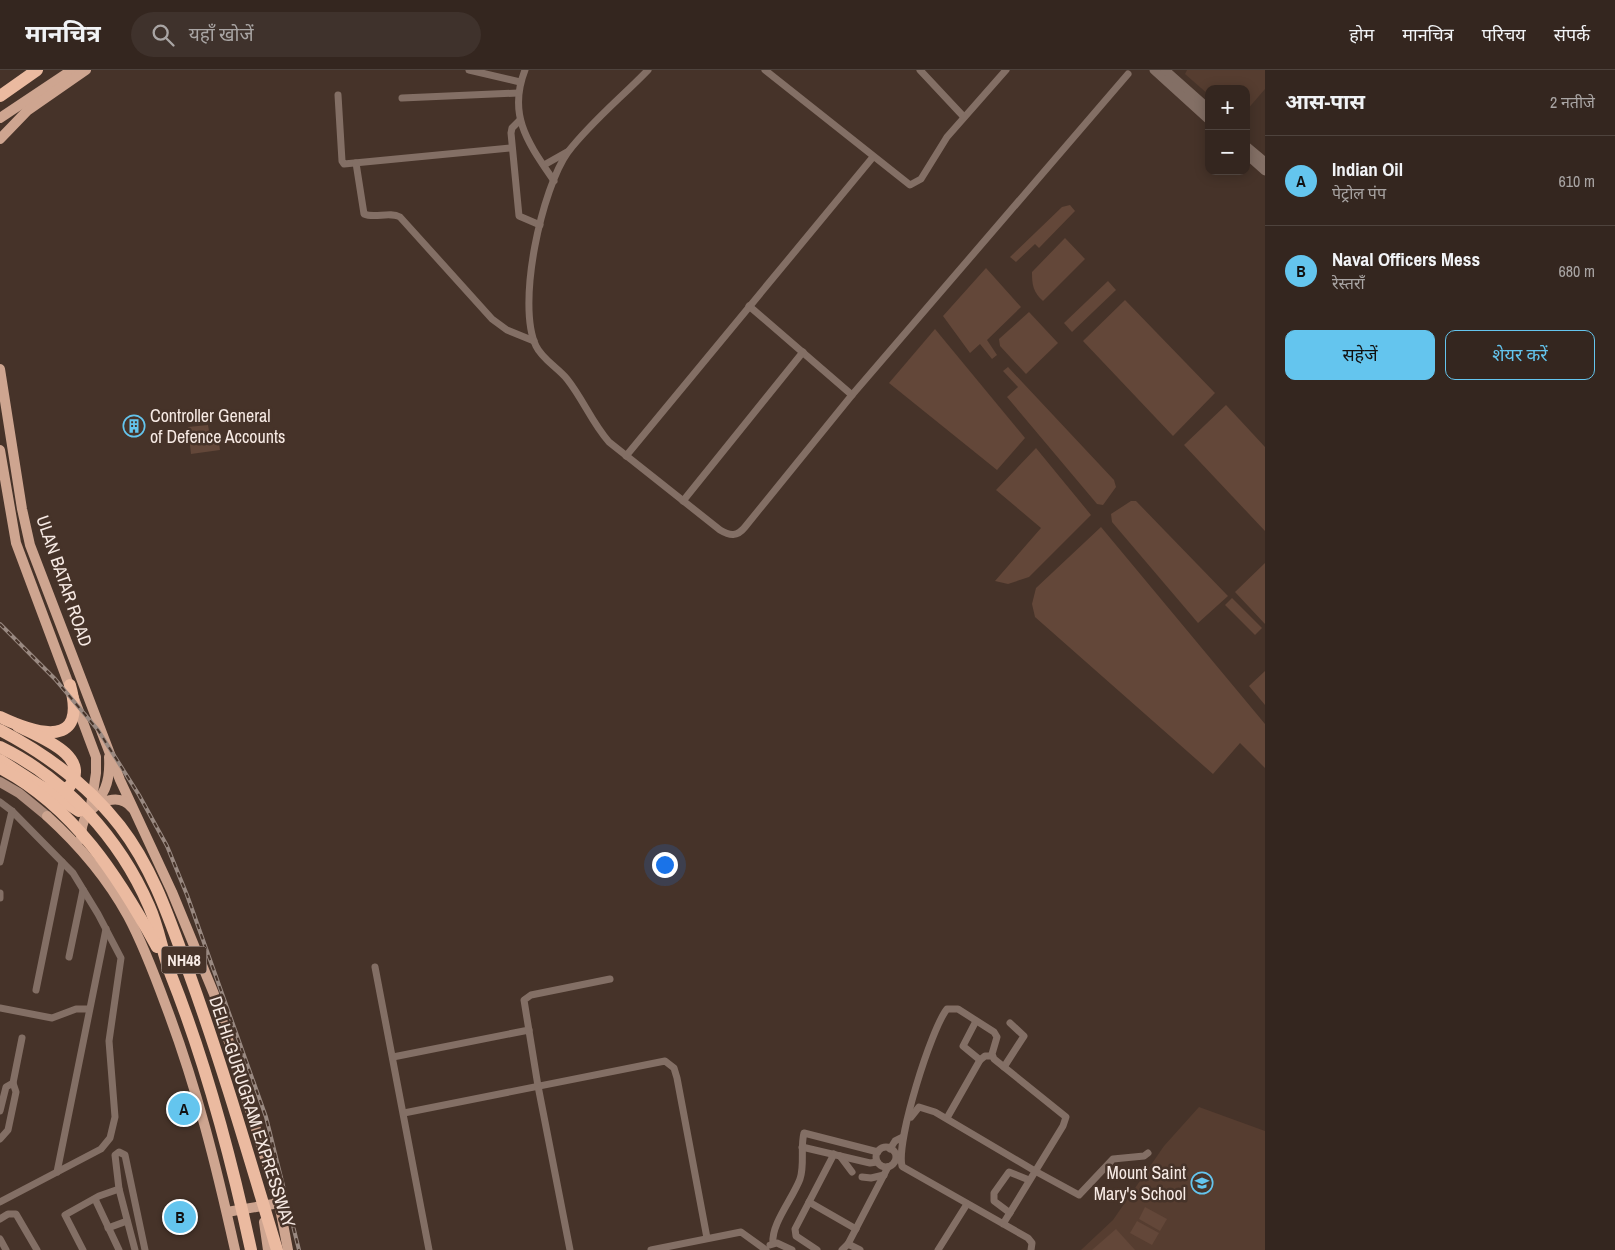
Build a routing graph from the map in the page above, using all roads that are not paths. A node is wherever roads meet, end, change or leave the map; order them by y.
1 (37, 70) edge
2 (72, 70) edge
3 (86, 70) edge
4 (469, 70) edge
5 (525, 70) edge
6 (648, 70) edge
7 (765, 70) edge
8 (920, 70) edge
9 (1006, 70) edge
10 (1154, 70) edge
11 (1165, 70) edge
12 (1128, 74) dead end
13 (520, 82) junction
14 (518, 93) junction
15 (338, 95) dead end
16 (0, 96) edge
17 (402, 98) dead end
18 (1205, 105) edge
19 (0, 113) edge
20 (15, 115) junction
21 (964, 116) junction
22 (1205, 116) edge
23 (0, 118) edge
24 (520, 120) junction
25 (0, 129) edge
26 (0, 140) edge
27 (511, 148) junction
28 (1250, 149) edge
29 (569, 152) junction
30 (873, 157) junction
31 (1250, 158) edge
32 (1265, 162) edge
33 (356, 163) junction
34 (544, 166) junction
35 (1265, 171) edge
36 (554, 181) junction
37 (540, 225) junction
38 (749, 306) junction
39 (534, 341) junction
40 (803, 352) junction
41 (0, 369) edge
42 (852, 395) junction
43 (0, 450) edge
44 (626, 456) junction
45 (683, 501) junction
46 (70, 685) junction
47 (0, 717) edge
48 (18, 726) junction
49 (0, 730) edge
50 (105, 741) junction
51 (0, 747) edge
52 (0, 760) edge
53 (0, 768) edge
54 (0, 782) edge
55 (41, 786) junction
56 (0, 802) edge
57 (85, 808) junction
58 (12, 811) junction
59 (136, 813) junction
60 (47, 816) junction
61 (85, 854) junction
62 (0, 862) edge
63 (62, 862) junction
64 (83, 890) junction
65 (0, 892) edge
66 (0, 898) edge
67 (106, 929) junction
68 (188, 930) junction
69 (142, 948) junction
70 (69, 957) dead end
71 (167, 965) junction
72 (375, 967) dead end
73 (610, 979) dead end
74 (36, 990) dead end
75 (0, 1008) edge
76 (89, 1009) junction
77 (976, 1022) junction
78 (1010, 1023) dead end
79 (528, 1030) junction
80 (22, 1038) dead end
81 (992, 1056) junction
82 (393, 1057) junction
83 (980, 1060) junction
84 (1004, 1067) junction
85 (13, 1083) junction
86 (538, 1086) junction
87 (0, 1111) edge
88 (404, 1113) junction
89 (947, 1118) junction
90 (907, 1122) junction
91 (0, 1137) edge
92 (903, 1137) junction
93 (106, 1145) junction
94 (802, 1147) junction
95 (118, 1152) junction
96 (878, 1152) junction
97 (895, 1152) junction
98 (1148, 1153) dead end
99 (837, 1155) junction
100 (877, 1162) junction
101 (895, 1165) junction
102 (1035, 1171) junction
103 (57, 1172) junction
104 (852, 1172) dead end
105 (884, 1175) junction
106 (862, 1177) dead end
107 (1029, 1180) junction
108 (119, 1189) junction
109 (259, 1189) junction
110 (95, 1199) junction
111 (0, 1202) edge
112 (809, 1202) junction
113 (279, 1203) junction
114 (967, 1204) junction
115 (227, 1212) junction
116 (1010, 1213) junction
117 (0, 1219) edge
118 (127, 1221) junction
119 (1003, 1224) junction
120 (108, 1228) junction
121 (856, 1229) junction
122 (707, 1238) junction
123 (0, 1239) edge
124 (773, 1243) junction
125 (848, 1244) junction
126 (6, 1250) edge
127 (37, 1250) edge
128 (83, 1250) edge
129 (119, 1250) edge
130 (135, 1250) edge
131 (145, 1250) edge
132 (234, 1250) edge
133 (251, 1250) edge
134 (268, 1250) edge
135 (277, 1250) edge
136 (288, 1250) edge
137 (429, 1250) edge
138 (570, 1250) edge
139 (651, 1250) edge
140 (766, 1250) edge
141 (792, 1250) edge
142 (817, 1250) edge
143 (842, 1250) edge
144 (860, 1250) edge
145 (938, 1250) edge
146 (1031, 1250) edge

1 - 16 highway
2 - 20 main road
3 - 20 main road
4 - 13 street
5 - 13 street
6 - 29 street
7 - 30 street
8 - 21 street
9 - 21 street
10 - 22 street
11 - 18 street
12 - 42 street
13 - 14 street
14 - 17 street
14 - 24 street
15 - 33 street
19 - 20 main road
20 - 23 main road
20 - 25 main road
20 - 26 main road
21 - 30 street
24 - 27 street
24 - 34 street
27 - 33 street
27 - 37 street
28 - 32 street
29 - 34 street
29 - 36 street
30 - 38 street
31 - 35 street
33 - 39 street
34 - 36 street
36 - 37 street
37 - 39 street
38 - 40 street
38 - 44 street
39 - 44 street
40 - 42 street
40 - 45 street
41 - 50 main road, ULAN BATAR ROAD
42 - 45 street
43 - 46 main road, ULAN BATAR ROAD
44 - 45 street
46 - 48 highway
46 - 57 main road, ULAN BATAR ROAD
47 - 48 highway
48 - 55 highway
49 - 109 highway, DELHI-GURUGRAM EXPRESSWAY / NH48, bridge
50 - 57 main road
50 - 59 main road
51 - 71 highway, DELHI-GURUGRAM EXPRESSWAY / NH48, bridge
52 - 55 highway
53 - 71 highway, bridge
54 - 60 main road
55 - 57 highway
56 - 58 street
57 - 60 main road
58 - 62 street
58 - 63 street
59 - 61 main road
59 - 68 main road
60 - 61 main road
61 - 69 main road
63 - 64 street
63 - 74 street
64 - 67 street
64 - 70 street
65 - 66 street
67 - 76 street
67 - 93 street
68 - 69 main road
68 - 113 main road
69 - 115 main road
71 - 133 highway, DELHI-GURUGRAM EXPRESSWAY / NH48, bridge
72 - 82 street
73 - 79 street
75 - 76 street
76 - 103 street
77 - 81 street
77 - 83 street
77 - 90 street
78 - 84 street
79 - 82 street
79 - 86 street
80 - 85 street
81 - 83 street
81 - 84 street
82 - 88 street
83 - 89 street
84 - 102 street
85 - 87 street
85 - 91 street
86 - 88 street
86 - 122 street
86 - 138 street
88 - 137 street
89 - 90 street
89 - 102 street
90 - 92 street
92 - 97 street
92 - 97 street
93 - 95 street
93 - 103 street
94 - 96 street
94 - 99 street
94 - 124 street
95 - 108 street
95 - 131 street
96 - 97 street
96 - 100 street
97 - 101 street
98 - 102 street
99 - 100 street
99 - 104 street
99 - 112 street
100 - 101 street
101 - 105 street
101 - 114 street
102 - 107 street
103 - 111 street
105 - 106 street
105 - 121 street
107 - 116 street
107 - 116 street
108 - 110 street
108 - 118 street
109 - 134 main road, bridge
109 - 135 highway, DELHI-GURUGRAM EXPRESSWAY / NH48, bridge
110 - 120 street
110 - 128 street
112 - 121 street
112 - 142 street
113 - 115 main road
113 - 136 main road
114 - 119 street
114 - 145 street
115 - 132 main road
116 - 119 street
117 - 127 street
118 - 120 street
118 - 130 street
119 - 146 street
120 - 129 street
121 - 125 street
122 - 139 street
122 - 140 street
123 - 126 street
124 - 140 street
124 - 141 street
125 - 143 street
125 - 144 street

